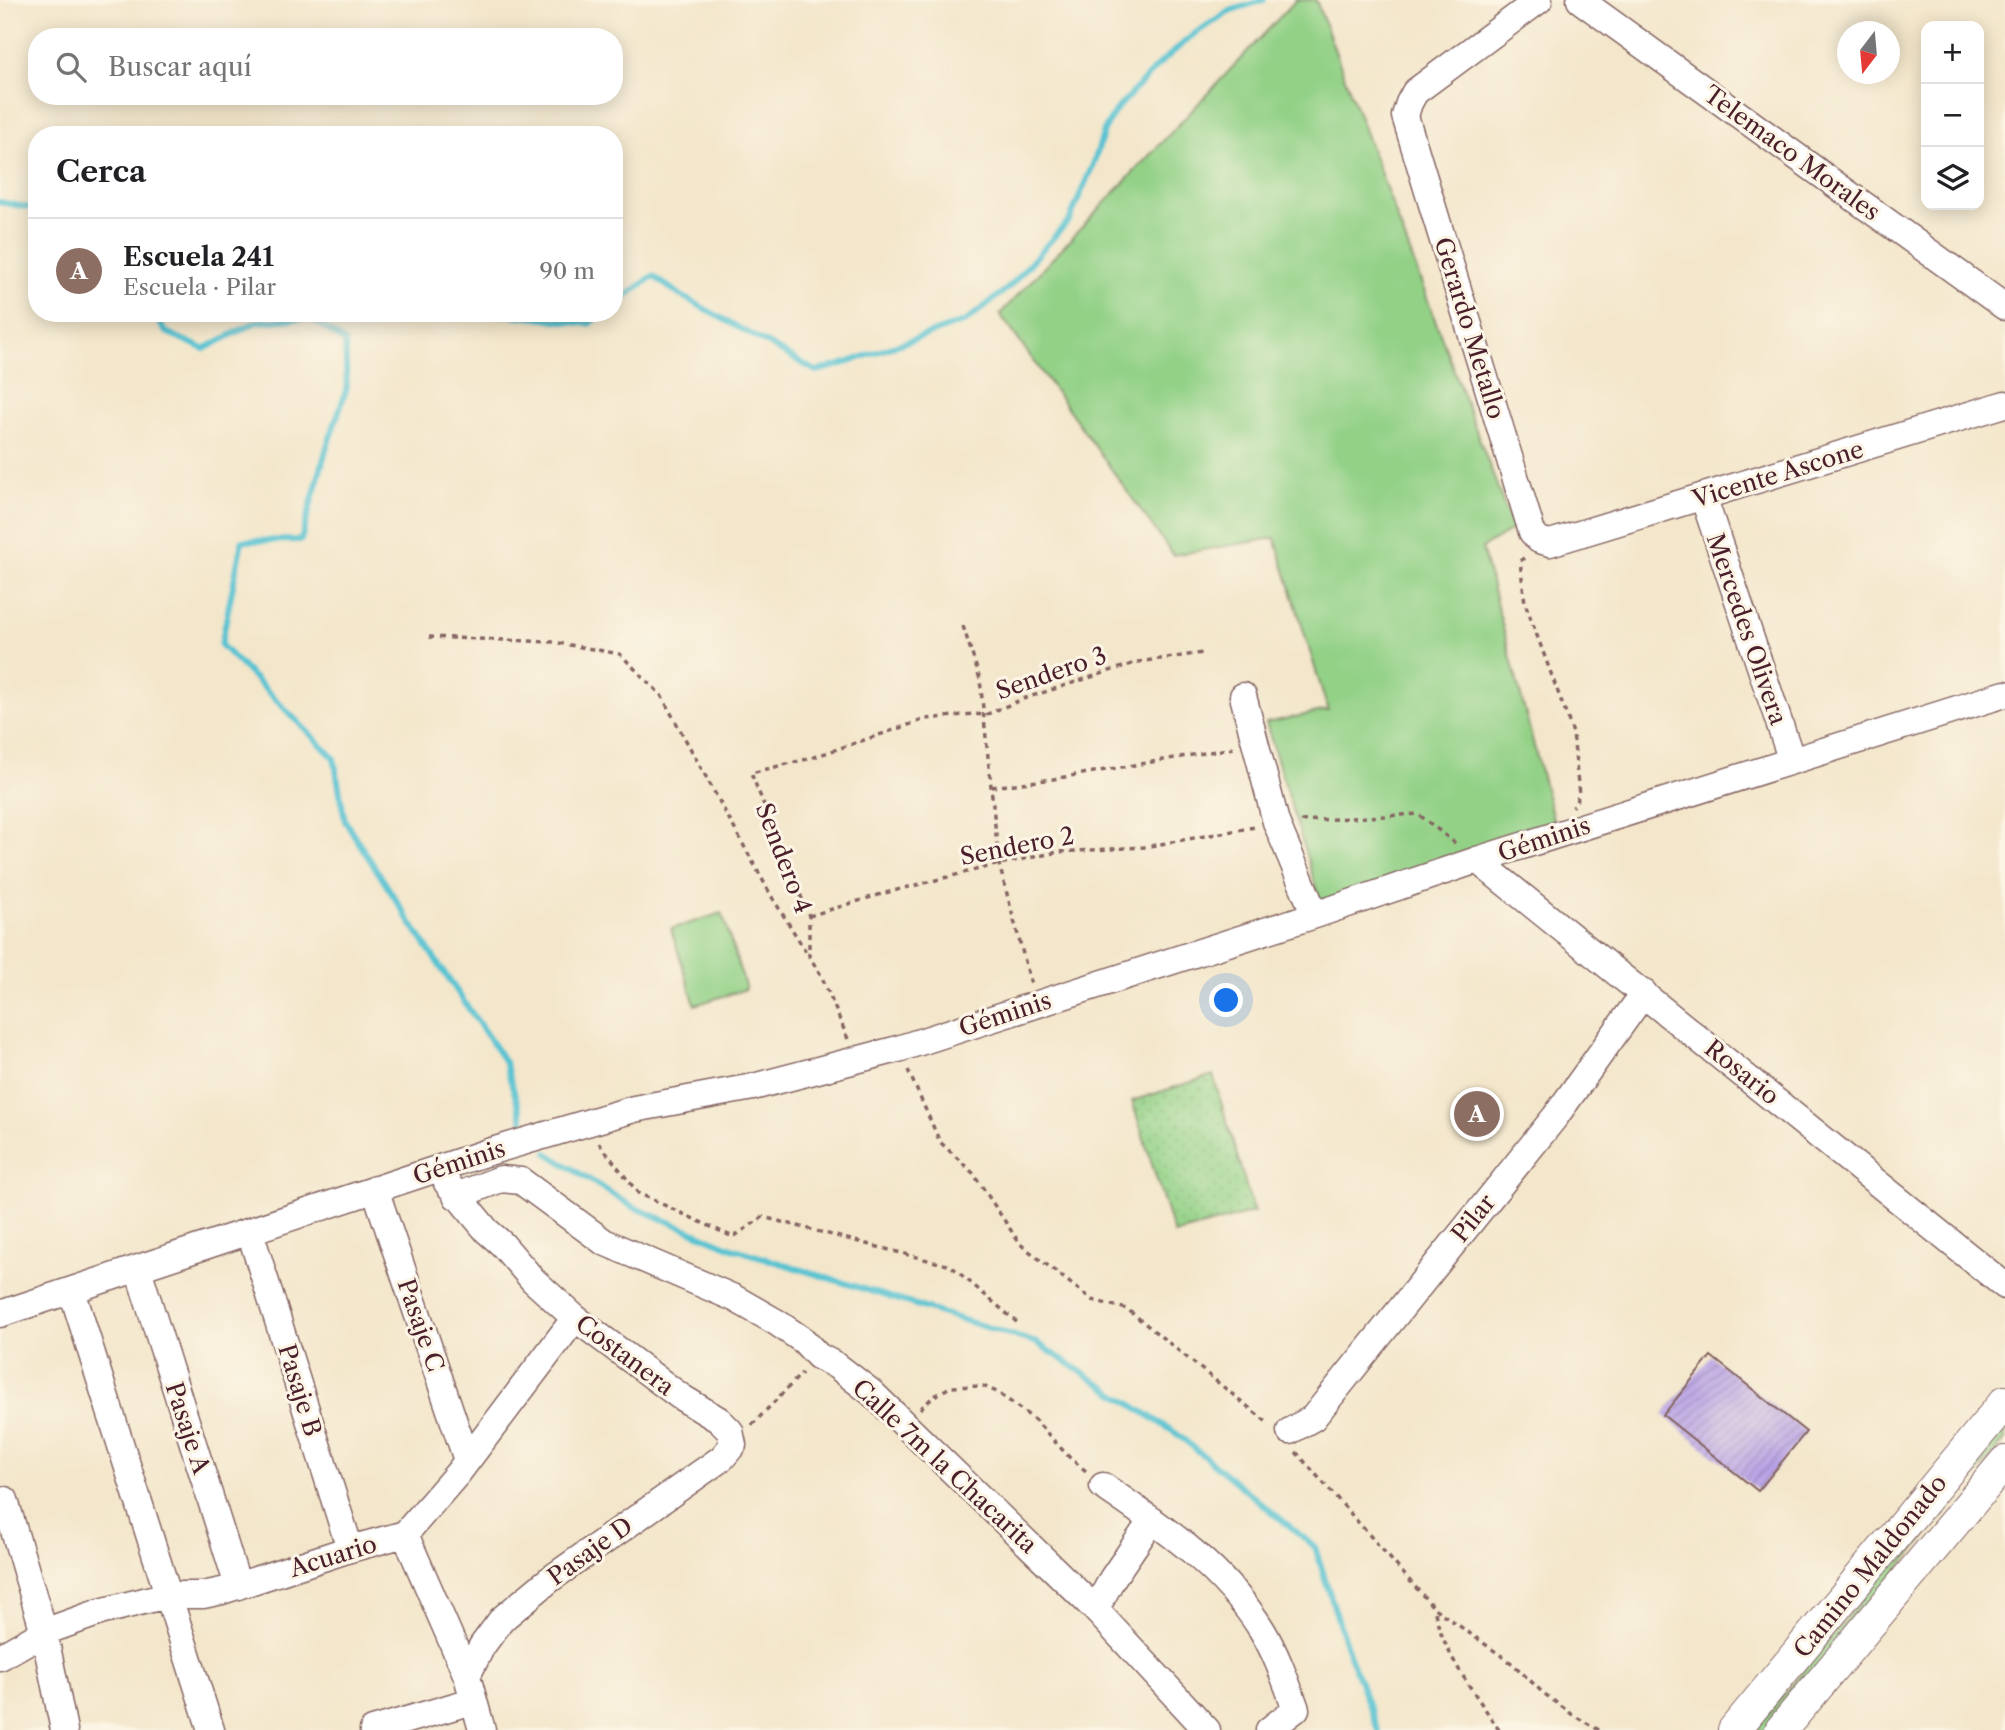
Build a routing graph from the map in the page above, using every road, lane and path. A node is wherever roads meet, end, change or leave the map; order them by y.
1 (1539, 0) edge
2 (1580, 0) edge
3 (2005, 307) edge
4 (2005, 404) edge
5 (1703, 496) junction
6 (1550, 544) junction
7 (963, 626) dead end
8 (429, 637) dead end
9 (1203, 653) dead end
10 (2005, 694) edge
11 (1243, 696) dead end
12 (985, 715) junction
13 (1255, 744) junction
14 (1792, 761) junction
15 (751, 773) joint
16 (992, 787) junction
17 (1276, 822) junction
18 (1559, 834) junction
19 (1477, 860) junction
20 (999, 864) junction
21 (1315, 915) junction
22 (809, 916) junction
23 (810, 956) junction
24 (1644, 993) junction
25 (1036, 1003) junction
26 (898, 1049) junction
27 (857, 1060) junction
28 (585, 1124) junction
29 (436, 1169) junction
30 (375, 1189) junction
31 (456, 1195) junction
32 (250, 1232) junction
33 (138, 1269) junction
34 (2005, 1286) edge
35 (72, 1291) junction
36 (0, 1314) edge
37 (575, 1318) junction
38 (1019, 1324) dead end
39 (818, 1356) junction
40 (2005, 1402) edge
41 (904, 1426) junction
42 (1290, 1431) junction
43 (733, 1445) junction
44 (467, 1460) junction
45 (2005, 1462) edge
46 (1103, 1486) joint
47 (5, 1500) dead end
48 (1152, 1520) junction
49 (405, 1534) junction
50 (350, 1549) junction
51 (238, 1586) junction
52 (167, 1595) junction
53 (1434, 1608) junction
54 (1096, 1609) junction
55 (44, 1632) junction
56 (0, 1657) edge
57 (470, 1689) junction
58 (64, 1730) edge
59 (211, 1730) edge
60 (373, 1730) edge
61 (482, 1730) edge
62 (1207, 1730) edge
63 (1269, 1730) edge
64 (1499, 1730) edge
65 (1599, 1730) edge
66 (1734, 1730) edge
67 (1781, 1730) edge

1 - 6 street, Gerardo Metallo
2 - 3 street, Telemaco Morales
4 - 5 street, Vicente Ascone
5 - 6 street, Vicente Ascone
5 - 14 street, Mercedes Olivera
6 - 18 path
7 - 12 path
8 - 23 path
9 - 12 path, Sendero 3
10 - 14 street, Géminis
11 - 13 street
12 - 15 path, Sendero 3
12 - 16 path
13 - 16 path
13 - 17 street
14 - 18 street, Géminis
15 - 22 path, Sendero 4
16 - 20 path
17 - 19 path, Sendero 2
17 - 20 path, Sendero 2
17 - 21 street
18 - 19 street, Géminis
19 - 21 street, Géminis
19 - 24 street, Rosario
20 - 22 path, Sendero 2
20 - 25 path
21 - 25 street, Géminis
22 - 23 path, Sendero 4
23 - 27 path, Sendero 4
24 - 34 street, Rosario
24 - 42 street, Pilar
25 - 26 street, Géminis
26 - 27 street, Géminis
26 - 42 path
27 - 28 street, Géminis
28 - 29 street, Géminis
28 - 38 path
29 - 30 street, Géminis
29 - 31 street, Costanera
30 - 32 street, Géminis
30 - 44 street, Pasaje C
31 - 37 street, Costanera
31 - 39 street, Calle 7m la Chacarita
32 - 33 street, Géminis
32 - 50 street, Pasaje B
33 - 35 street, Géminis
33 - 51 street, Pasaje A
35 - 36 street, Géminis
35 - 52 street
37 - 43 street, Costanera
37 - 44 street, Acuario
39 - 41 street, Calle 7m la Chacarita
39 - 43 path
40 - 66 main road, Camino Maldonado
41 - 46 path
41 - 54 street, Calle 7m la Chacarita
42 - 53 path
43 - 57 street, Pasaje D
44 - 49 street, Acuario
45 - 67 main road, Camino Maldonado
46 - 48 street
47 - 55 street
48 - 54 street
48 - 63 street
49 - 50 street, Acuario
49 - 57 street
50 - 51 street, Acuario
51 - 52 street, Acuario
52 - 55 street, Acuario
52 - 59 street
53 - 64 path
53 - 65 path
54 - 62 street, Calle 7m la Chacarita
55 - 56 street, Acuario
55 - 58 street
57 - 60 street
57 - 61 street

